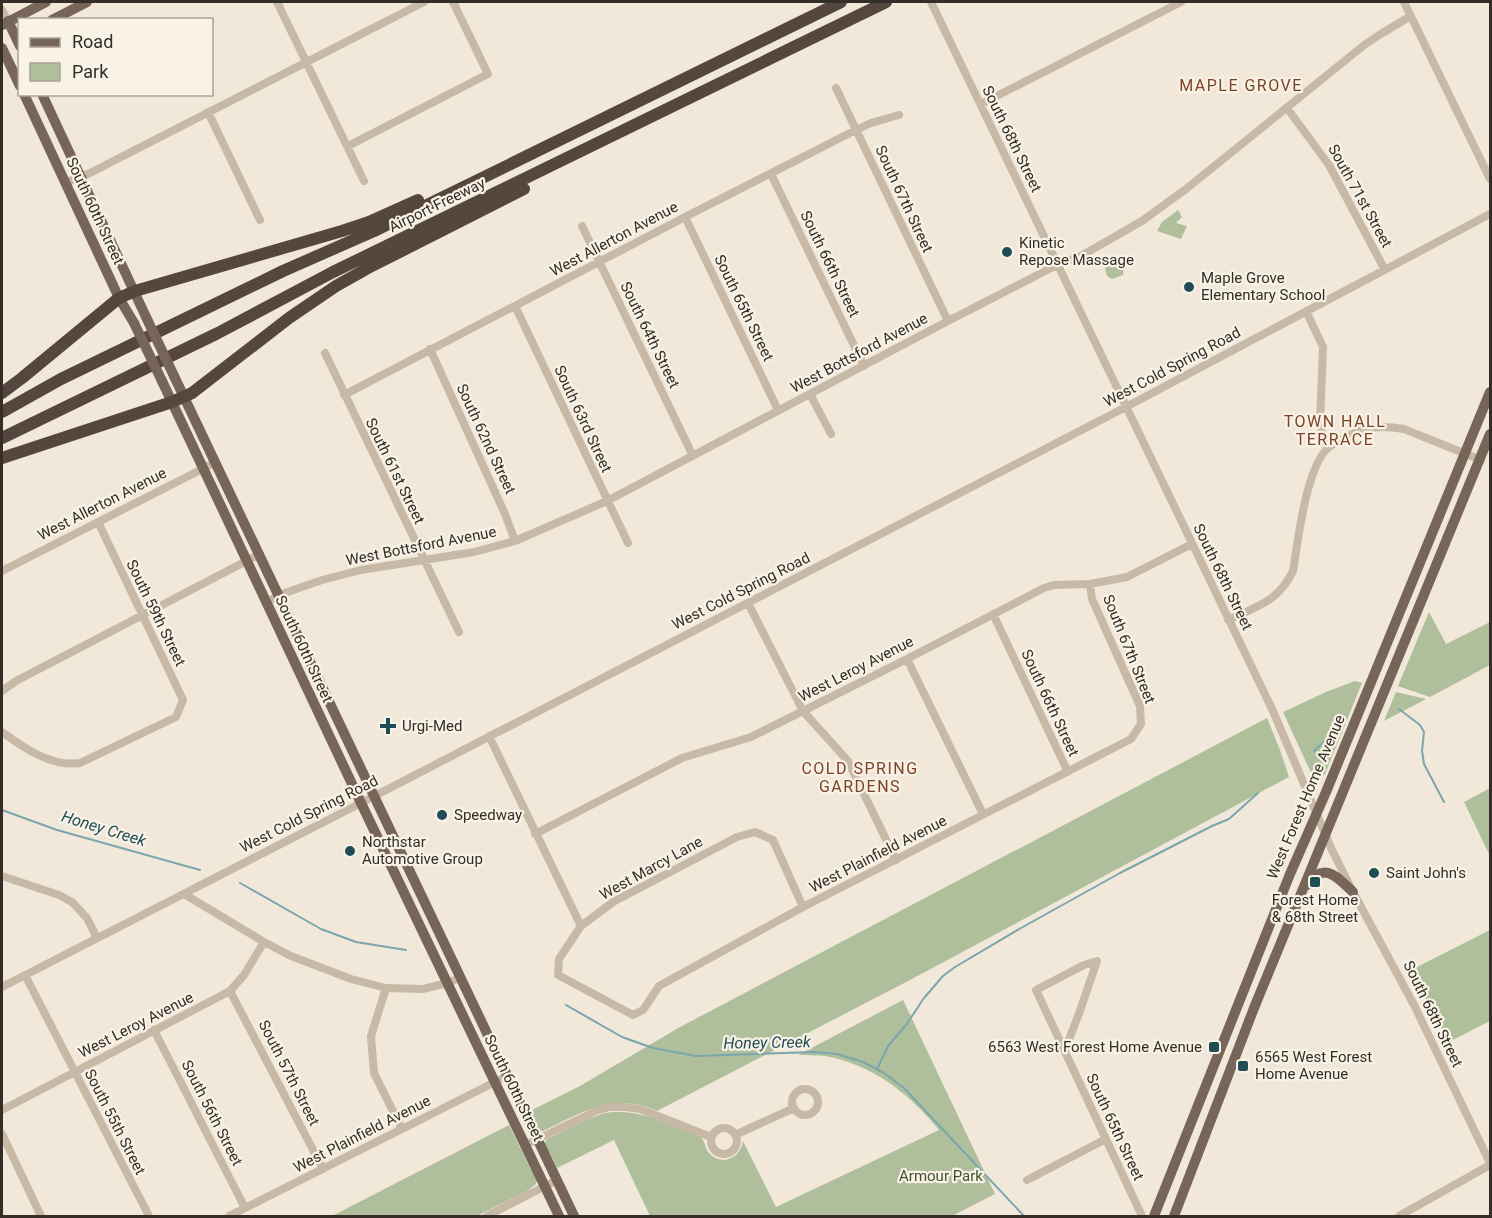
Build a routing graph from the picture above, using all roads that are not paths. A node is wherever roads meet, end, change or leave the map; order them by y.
1 (46, 2) edge
2 (87, 2) edge
3 (277, 2) edge
4 (424, 2) edge
5 (453, 2) edge
6 (841, 2) edge
7 (886, 2) edge
8 (1180, 2) edge
9 (1404, 2) edge
10 (933, 6) edge
11 (2, 10) edge
12 (1411, 16) junction
13 (56, 18) edge
14 (4, 23) edge
15 (18, 40) edge
16 (2, 47) edge
17 (306, 62) junction
18 (18, 82) edge
19 (836, 87) dead end
20 (25, 96) edge
21 (44, 98) edge
22 (981, 104) junction
23 (1287, 108) junction
24 (30, 109) junction
25 (208, 112) junction
26 (899, 115) dead end
27 (856, 130) junction
28 (348, 146) junction
29 (513, 162) junction
30 (557, 164) junction
31 (771, 174) junction
32 (80, 176) junction
33 (1491, 179) edge
34 (364, 181) dead end
35 (65, 183) junction
36 (1491, 214) edge
37 (685, 217) junction
38 (260, 220) dead end
39 (582, 226) dead end
40 (600, 262) junction
41 (1057, 265) junction
42 (1385, 270) junction
43 (135, 291) junction
44 (119, 298) junction
45 (515, 306) junction
46 (1306, 311) junction
47 (948, 321) junction
48 (430, 349) junction
49 (325, 352) dead end
50 (864, 366) junction
51 (1491, 392) edge
52 (2, 393) edge
53 (810, 394) junction
54 (344, 395) junction
55 (184, 397) junction
56 (172, 402) junction
57 (1126, 407) junction
58 (778, 410) junction
59 (2, 412) edge
60 (1491, 434) edge
61 (831, 435) dead end
62 (2, 438) edge
63 (1328, 448) junction
64 (1465, 454) junction
65 (693, 456) junction
66 (2, 458) edge
67 (1481, 460) junction
68 (216, 462) junction
69 (204, 468) junction
70 (607, 501) junction
71 (98, 522) junction
72 (515, 541) junction
73 (628, 543) dead end
74 (1192, 544) junction
75 (260, 554) junction
76 (423, 560) junction
77 (246, 562) junction
78 (2, 571) edge
79 (1090, 584) junction
80 (279, 595) junction
81 (266, 603) junction
82 (748, 603) junction
83 (993, 614) junction
84 (142, 615) junction
85 (1228, 620) junction
86 (459, 632) dead end
87 (907, 659) junction
88 (2, 691) edge
89 (803, 711) junction
90 (1141, 724) joint
91 (2, 732) edge
92 (489, 736) junction
93 (1068, 772) junction
94 (374, 796) junction
95 (361, 803) junction
96 (1316, 813) junction
97 (983, 814) junction
98 (535, 834) junction
99 (1325, 834) junction
100 (381, 845) junction
101 (404, 859) junction
102 (896, 860) junction
103 (2, 876) edge
104 (1302, 892) junction
105 (1353, 892) junction
106 (184, 894) junction
107 (804, 907) junction
108 (581, 926) junction
109 (97, 938) junction
110 (264, 942) junction
111 (25, 975) junction
112 (558, 975) joint
113 (460, 978) junction
114 (447, 983) junction
115 (2, 987) edge
116 (386, 988) junction
117 (230, 991) junction
118 (154, 1030) junction
119 (1065, 1050) junction
120 (74, 1072) junction
121 (507, 1076) junction
122 (495, 1082) junction
123 (794, 1108) dead end
124 (2, 1110) edge
125 (402, 1129) junction
126 (2, 1134) edge
127 (735, 1135) junction
128 (711, 1137) junction
129 (537, 1139) junction
130 (1106, 1139) junction
131 (525, 1145) junction
132 (1491, 1164) edge
133 (323, 1168) junction
134 (557, 1180) junction
135 (1027, 1180) dead end
136 (545, 1186) junction
137 (246, 1208) junction
138 (42, 1216) edge
139 (149, 1216) edge
140 (229, 1216) edge
141 (488, 1216) edge
142 (559, 1216) edge
143 (574, 1216) edge
144 (1142, 1216) edge
145 (1154, 1216) edge
146 (1174, 1216) edge
147 (1399, 1216) edge

1 - 14 main road
2 - 13 main road
3 - 17 street
4 - 17 street
5 - 28 street
6 - 29 highway, Airport Freeway
7 - 30 highway, Airport Freeway
8 - 22 street
9 - 12 street
10 - 22 street, South 68th Street
11 - 14 street
12 - 23 street, West Bottsford Avenue
12 - 33 street
14 - 15 main road
15 - 16 main road
16 - 18 main road
17 - 25 street
17 - 28 street
19 - 27 street, South 67th Street
20 - 24 main road, South 60th Street
21 - 24 main road
21 - 32 main road, South 60th Street
22 - 41 street, South 68th Street
23 - 41 street, West Bottsford Avenue
23 - 42 street, South 71st Street
24 - 35 main road, South 60th Street
25 - 32 street
25 - 38 street
26 - 27 street, West Allerton Avenue
27 - 31 street, West Allerton Avenue
27 - 47 street, South 67th Street
28 - 34 street
29 - 43 highway
29 - 59 highway, Airport Freeway
30 - 55 highway
30 - 62 highway, Airport Freeway
31 - 37 street, West Allerton Avenue
31 - 50 street, South 66th Street
32 - 35 street
32 - 43 main road, South 60th Street
35 - 44 main road, South 60th Street
36 - 42 street, West Cold Spring Road
37 - 40 street, West Allerton Avenue
37 - 58 street, South 65th Street
39 - 40 street, South 64th Street
40 - 45 street, West Allerton Avenue
40 - 65 street, South 64th Street
41 - 47 street, West Bottsford Avenue
41 - 57 street, South 68th Street
42 - 46 street, West Cold Spring Road
43 - 44 highway
43 - 55 main road, South 60th Street, bridge
44 - 52 highway
44 - 56 main road, South 60th Street, bridge
45 - 48 street, West Allerton Avenue
45 - 70 street, South 63rd Street
46 - 57 street, West Cold Spring Road
46 - 63 street
47 - 50 street, West Bottsford Avenue
48 - 54 street, West Allerton Avenue
48 - 72 street, South 62nd Street
49 - 54 street, South 61st Street
50 - 53 street, West Bottsford Avenue
51 - 64 main road, West Forest Home Avenue
53 - 58 street, West Bottsford Avenue
53 - 61 street
54 - 76 street, South 61st Street
55 - 56 highway
55 - 68 main road, South 60th Street
56 - 66 highway
56 - 69 main road, South 60th Street
57 - 74 street, South 68th Street
57 - 82 street, West Cold Spring Road
58 - 65 street, West Bottsford Avenue
60 - 67 main road, West Forest Home Avenue
63 - 64 street
63 - 85 street
64 - 67 street
64 - 96 main road, West Forest Home Avenue
65 - 70 street, West Bottsford Avenue
67 - 99 main road, West Forest Home Avenue
68 - 69 street, West Allerton Avenue
68 - 75 main road, South 60th Street
69 - 71 street, West Allerton Avenue
69 - 77 main road, South 60th Street
70 - 72 street, West Bottsford Avenue
70 - 73 street, South 63rd Street
71 - 78 street, West Allerton Avenue
71 - 84 street, South 59th Street
72 - 76 street, West Bottsford Avenue
74 - 79 street, West Leroy Avenue
74 - 85 street, South 68th Street
75 - 77 street
75 - 80 main road, South 60th Street
76 - 80 street, West Bottsford Avenue
76 - 86 street, South 61st Street
77 - 81 main road, South 60th Street
77 - 84 street
79 - 83 street, West Leroy Avenue
79 - 90 street, South 67th Street
80 - 81 street, West Bottsford Avenue
80 - 94 main road, South 60th Street
81 - 95 main road, South 60th Street
82 - 89 street
82 - 92 street, West Cold Spring Road
83 - 87 street, West Leroy Avenue
83 - 93 street, South 66th Street
84 - 88 street
84 - 91 street, South 59th Street
85 - 96 street, South 68th Street
87 - 89 street, West Leroy Avenue
87 - 97 street
89 - 98 street, West Leroy Avenue
89 - 102 street
90 - 93 street, West Plainfield Avenue
92 - 94 street, West Cold Spring Road
92 - 98 street
93 - 97 street, West Plainfield Avenue
94 - 95 street, West Cold Spring Road
94 - 101 main road, South 60th Street
95 - 100 main road, South 60th Street
95 - 106 street, West Cold Spring Road
96 - 99 street, South 68th Street
96 - 145 main road, West Forest Home Avenue
97 - 102 street, West Plainfield Avenue
98 - 108 street
99 - 104 main road, West Forest Home Avenue
99 - 105 street, South 68th Street
100 - 101 main road
100 - 114 main road, South 60th Street
101 - 113 main road, South 60th Street
102 - 107 street, West Plainfield Avenue
103 - 109 street
104 - 105 main road
104 - 146 main road, West Forest Home Avenue
105 - 132 street, South 68th Street
106 - 109 street, West Cold Spring Road
106 - 110 street
107 - 108 street, West Marcy Lane
107 - 112 street, West Plainfield Avenue
108 - 112 street, West Marcy Lane
109 - 111 street, West Cold Spring Road
110 - 116 street
110 - 117 street, West Leroy Avenue
111 - 115 street, West Cold Spring Road
111 - 120 street, South 55th Street
113 - 114 street
113 - 121 main road, South 60th Street
114 - 116 street
114 - 122 main road, South 60th Street
116 - 125 street
117 - 118 street, West Leroy Avenue
117 - 133 street, South 57th Street
118 - 120 street, West Leroy Avenue
118 - 137 street, South 56th Street
119 - 119 street, South 65th Street
119 - 130 street, South 65th Street
120 - 124 street, West Leroy Avenue
120 - 139 street, South 55th Street
121 - 122 street, West Plainfield Avenue
121 - 129 main road, South 60th Street
122 - 125 street, West Plainfield Avenue
122 - 131 main road, South 60th Street
123 - 127 street
125 - 133 street, West Plainfield Avenue
126 - 138 street
127 - 128 street
127 - 128 street
128 - 129 street
129 - 131 street
129 - 134 main road, South 60th Street
130 - 135 street
130 - 144 street, South 65th Street
131 - 136 main road, South 60th Street
132 - 147 street
133 - 137 street, West Plainfield Avenue
134 - 136 street
134 - 143 main road, South 60th Street
136 - 141 street
136 - 142 main road, South 60th Street
137 - 140 street, West Plainfield Avenue

